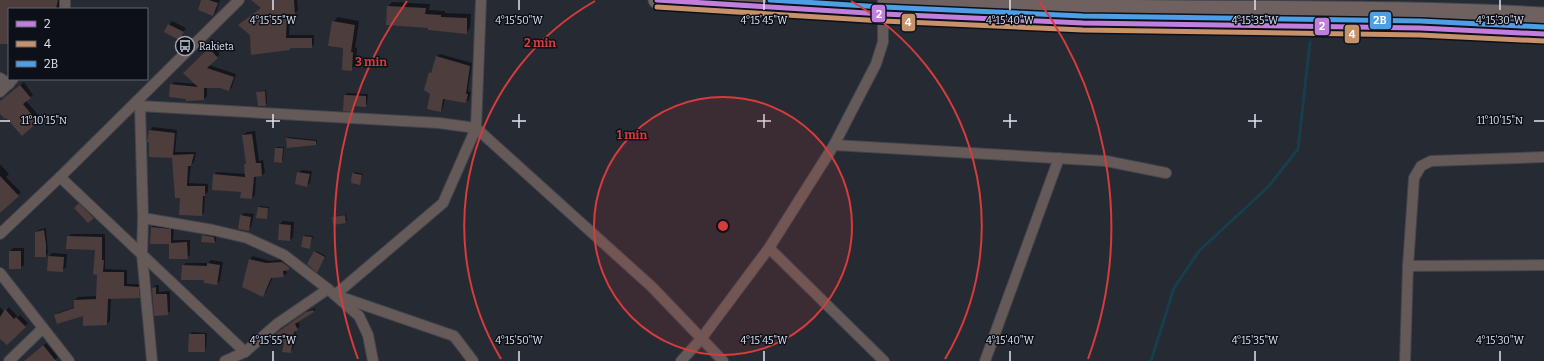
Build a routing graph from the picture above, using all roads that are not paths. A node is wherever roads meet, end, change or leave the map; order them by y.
1 (239, 0) edge
2 (481, 0) edge
3 (657, 0) edge
4 (834, 0) edge
5 (1077, 4) edge
6 (813, 5) edge
7 (883, 6) edge
8 (1544, 16) edge
9 (1544, 34) edge
10 (7, 80) edge
11 (0, 92) edge
12 (139, 104) junction
13 (476, 128) junction
14 (834, 145) junction
15 (1544, 157) edge
16 (1059, 158) junction
17 (1166, 173) dead end
18 (60, 177) junction
19 (143, 218) junction
20 (0, 234) edge
21 (769, 248) junction
22 (142, 254) junction
23 (1544, 265) edge
24 (1408, 266) junction
25 (0, 273) edge
26 (332, 292) junction
27 (43, 328) junction
28 (701, 339) junction
29 (245, 352) junction
30 (9, 361) edge
31 (69, 361) edge
32 (152, 361) edge
33 (225, 361) edge
34 (373, 361) edge
35 (473, 361) edge
36 (681, 361) edge
37 (723, 361) edge
38 (884, 361) edge
39 (985, 361) edge
40 (1406, 361) edge

1 - 12 street
2 - 13 street
3 - 6 highway
4 - 7 highway
5 - 7 highway
5 - 8 highway
6 - 7 highway
7 - 9 highway
7 - 14 street
10 - 11 street
12 - 13 street
12 - 18 street
12 - 19 street
13 - 26 street
13 - 28 street
14 - 16 street
14 - 21 street
15 - 24 street
16 - 17 street
16 - 39 street
18 - 20 street
18 - 22 street
19 - 22 street
19 - 26 street
21 - 28 street
21 - 38 street
22 - 29 street
22 - 32 street
23 - 24 street
24 - 40 street
25 - 27 street
26 - 29 street
26 - 34 street
26 - 35 street
27 - 30 street
27 - 31 street
28 - 36 street
28 - 37 street
29 - 33 street

